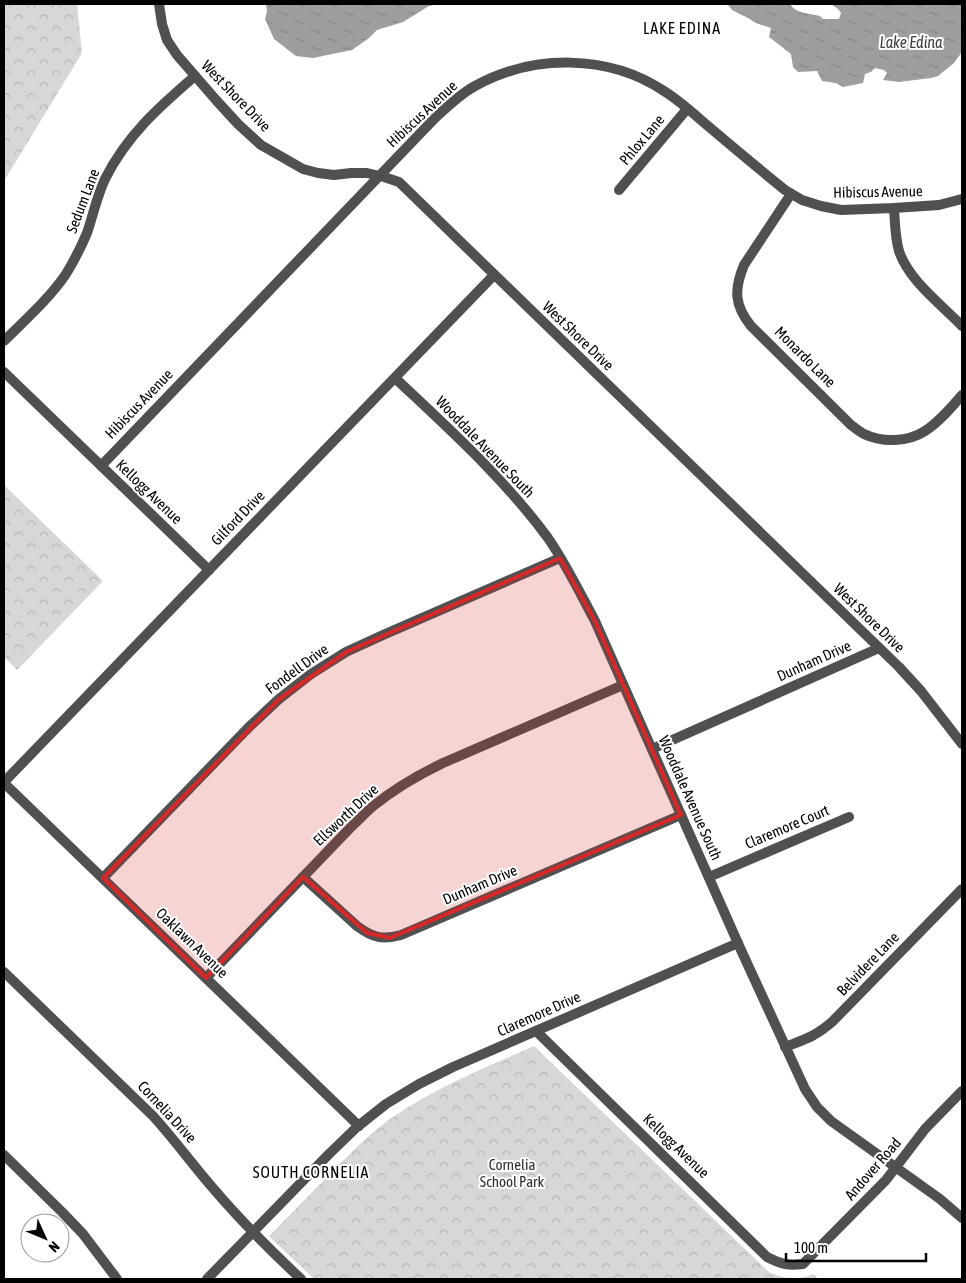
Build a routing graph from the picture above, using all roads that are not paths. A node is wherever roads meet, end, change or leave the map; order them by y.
1 (158, 4) edge
2 (195, 76) junction
3 (687, 109) junction
4 (379, 176) junction
5 (619, 190) dead end
6 (791, 194) junction
7 (962, 199) edge
8 (894, 208) junction
9 (494, 275) junction
10 (962, 326) edge
11 (4, 341) edge
12 (4, 372) edge
13 (396, 378) junction
14 (962, 396) edge
15 (101, 466) junction
16 (560, 558) junction
17 (209, 570) junction
18 (879, 648) junction
19 (623, 685) junction
20 (962, 744) edge
21 (652, 749) junction
22 (4, 783) edge
23 (681, 815) junction
24 (849, 817) dead end
25 (304, 877) junction
26 (710, 877) junction
27 (103, 878) junction
28 (962, 889) edge
29 (738, 943) junction
30 (4, 972) edge
31 (206, 978) junction
32 (536, 1031) junction
33 (785, 1047) junction
34 (962, 1091) edge
35 (359, 1126) junction
36 (4, 1155) edge
37 (896, 1168) junction
38 (962, 1218) edge
39 (252, 1232) junction
40 (803, 1264) joint
41 (117, 1279) edge
42 (207, 1279) edge
43 (301, 1279) edge

1 - 2 street, West Shore Drive
2 - 4 street, West Shore Drive
2 - 11 street, Sedum Lane
3 - 4 street, Hibiscus Avenue
3 - 5 street, Phlox Lane
3 - 6 street, Hibiscus Avenue
4 - 9 street, West Shore Drive
4 - 15 street, Hibiscus Avenue
6 - 8 street, Hibiscus Avenue
6 - 14 street, Monardo Lane
7 - 8 street, Hibiscus Avenue
8 - 10 street
9 - 13 street, Gilford Drive
9 - 18 street, West Shore Drive
12 - 15 street, Kellogg Avenue
13 - 16 street, Wooddale Avenue South
13 - 17 street, Gilford Drive
15 - 17 street, Kellogg Avenue
16 - 19 street, Wooddale Avenue South
16 - 27 street, Fondell Drive
17 - 22 street, Gilford Drive
18 - 20 street, West Shore Drive
18 - 21 street, Dunham Drive
19 - 21 street, Wooddale Avenue South
19 - 25 street, Ellsworth Drive
21 - 23 street, Wooddale Avenue South
22 - 27 street, Oaklawn Avenue
23 - 25 street, Dunham Drive
23 - 26 street, Wooddale Avenue South
24 - 26 street, Claremore Court
25 - 31 street, Ellsworth Drive
26 - 29 street, Wooddale Avenue South
27 - 31 street, Oaklawn Avenue
28 - 33 street, Belvidere Lane
29 - 32 street, Claremore Drive
29 - 33 street, Wooddale Avenue South
30 - 39 street, Cornelia Drive
31 - 35 street, Oaklawn Avenue
32 - 35 street, Claremore Drive
32 - 40 street, Kellogg Avenue
33 - 37 street, Wooddale Avenue South
34 - 37 street, Andover Road
35 - 39 street, Claremore Drive
36 - 41 street
37 - 38 street, Wooddale Avenue South
37 - 40 street, Andover Road
39 - 42 street, Claremore Drive
39 - 43 street, Cornelia Drive

